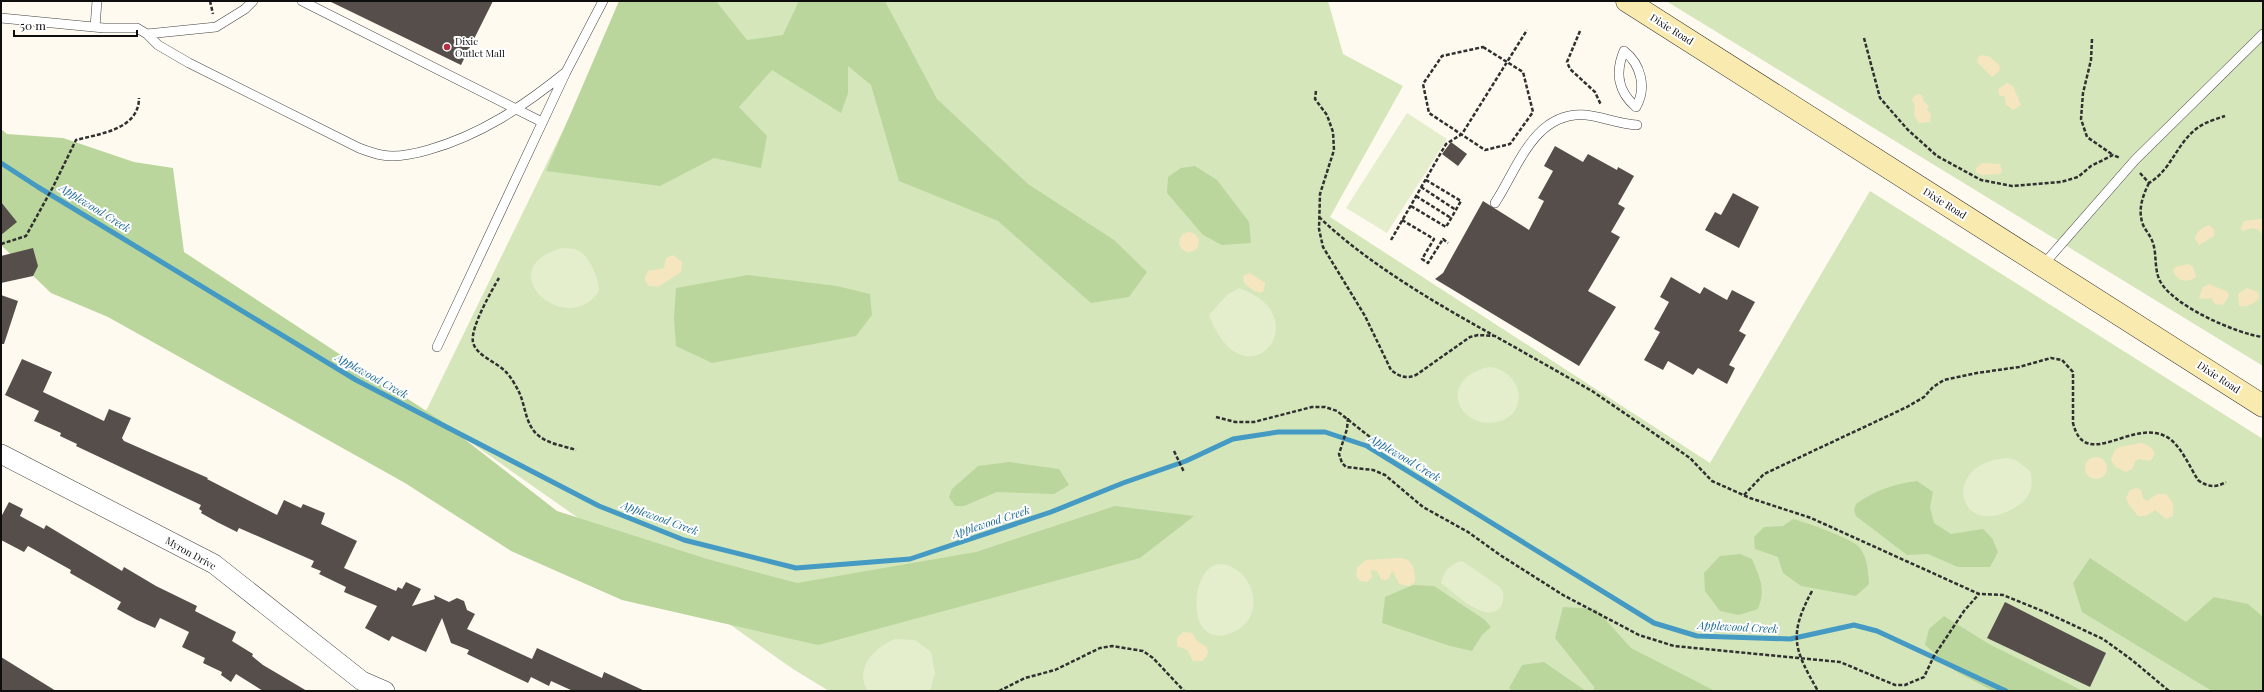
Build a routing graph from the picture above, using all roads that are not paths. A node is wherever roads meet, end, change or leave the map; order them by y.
1 (97, 1) edge
2 (253, 1) edge
3 (302, 1) edge
4 (603, 1) edge
5 (1627, 1) edge
6 (1, 18) edge
7 (95, 27) junction
8 (147, 34) junction
9 (2263, 34) edge
10 (1624, 51) joint
11 (566, 72) junction
12 (517, 109) junction
13 (542, 122) junction
14 (1637, 125) dead end
15 (1495, 203) dead end
16 (2043, 265) junction
17 (438, 347) dead end
18 (2263, 406) edge
19 (1, 454) edge
20 (385, 691) edge

1 - 7 lane
2 - 8 lane
3 - 12 lane
4 - 11 lane
5 - 16 main road, Dixie Road
6 - 7 lane
7 - 8 lane
8 - 12 lane
9 - 16 lane
10 - 10 lane
11 - 12 lane
11 - 13 lane
12 - 13 lane
13 - 17 lane
14 - 15 lane
16 - 18 main road, Dixie Road
19 - 20 street, Myron Drive

